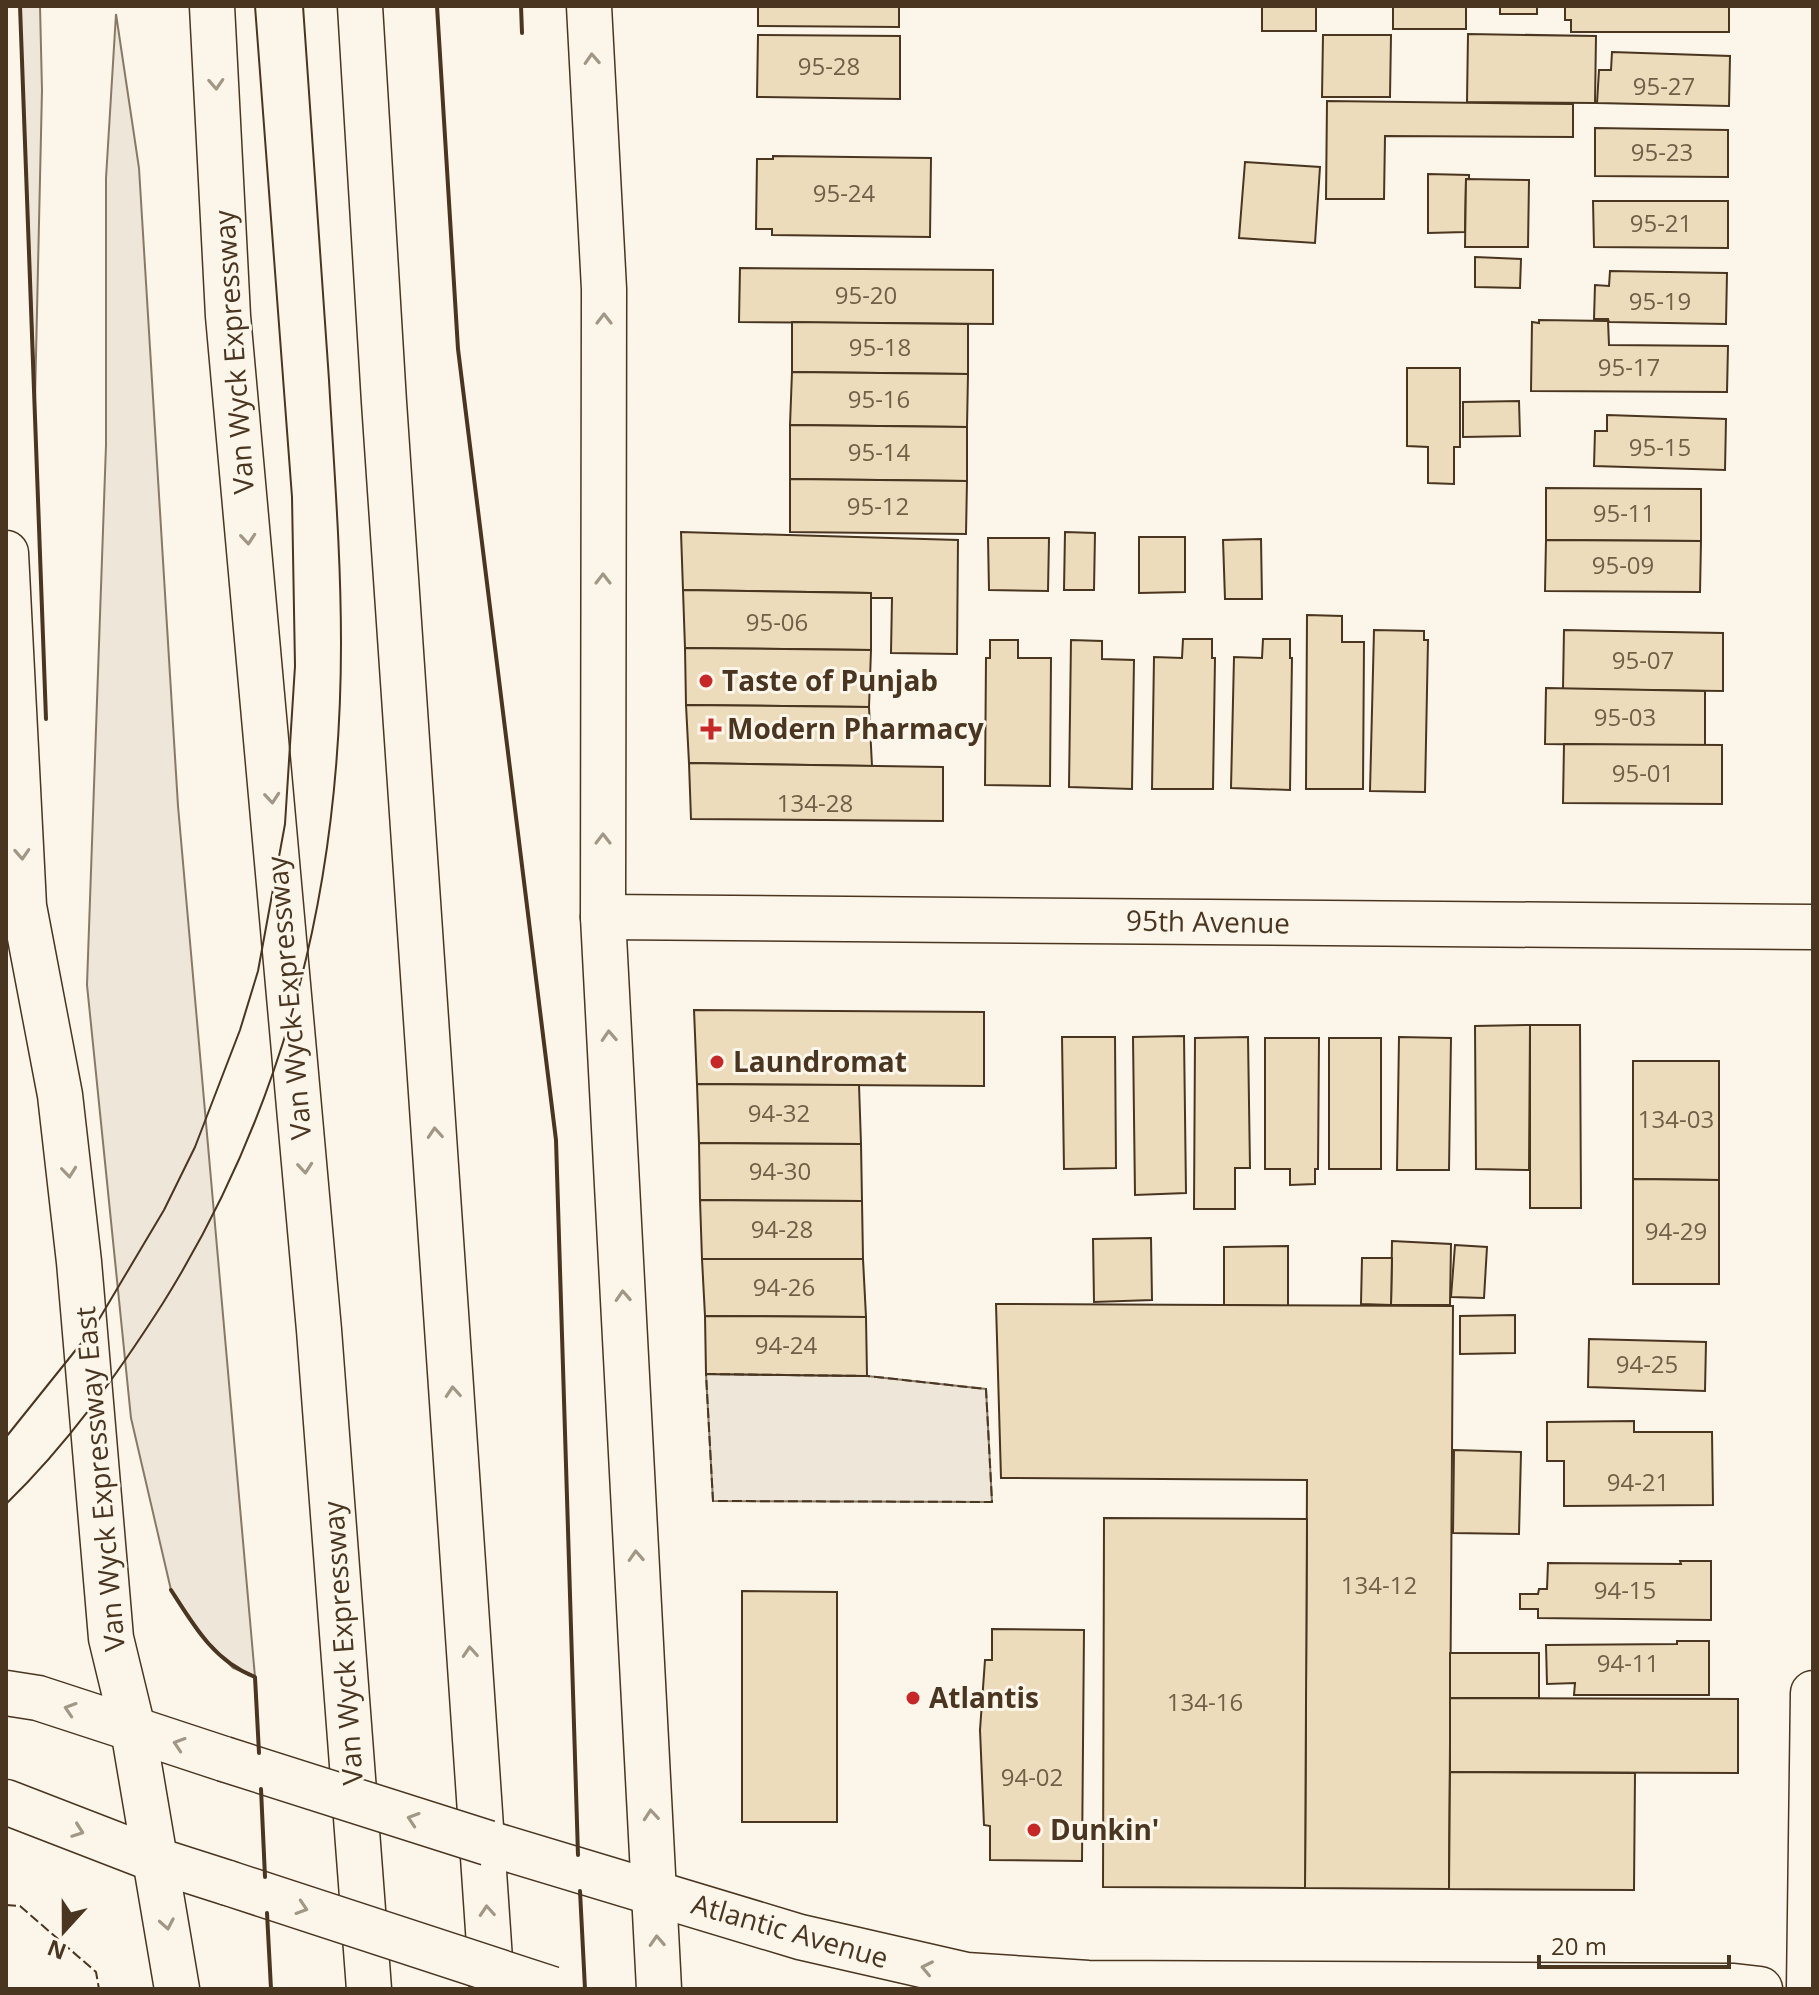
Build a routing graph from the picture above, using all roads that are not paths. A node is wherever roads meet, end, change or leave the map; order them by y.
1 (212, 6) edge
2 (360, 6) edge
3 (589, 6) edge
4 (6, 553) edge
5 (603, 917) junction
6 (1813, 927) edge
7 (6, 1693) edge
8 (1813, 1693) edge
9 (133, 1729) junction
10 (6, 1802) edge
11 (156, 1860) junction
12 (654, 1893) junction
13 (177, 1989) edge
14 (369, 1989) edge
15 (492, 1989) edge
16 (552, 1989) edge
17 (659, 1989) edge
18 (1760, 1989) edge
19 (1809, 1989) edge

1 -> 14 main road, Van Wyck Expressway
15 -> 2 main road
5 -> 3 main road
4 -> 9 main road, Van Wyck Expressway East
5 - 6 main road, 95th Avenue
12 -> 5 main road
9 -> 7 main road, Atlantic Avenue
8 - 19 main road
9 - 11 main road, Van Wyck Expressway East
12 -> 9 main road, Atlantic Avenue, bridge
10 -> 11 main road
11 -> 13 main road
11 -> 16 main road, bridge
17 -> 12 main road
18 -> 12 main road, Atlantic Avenue

